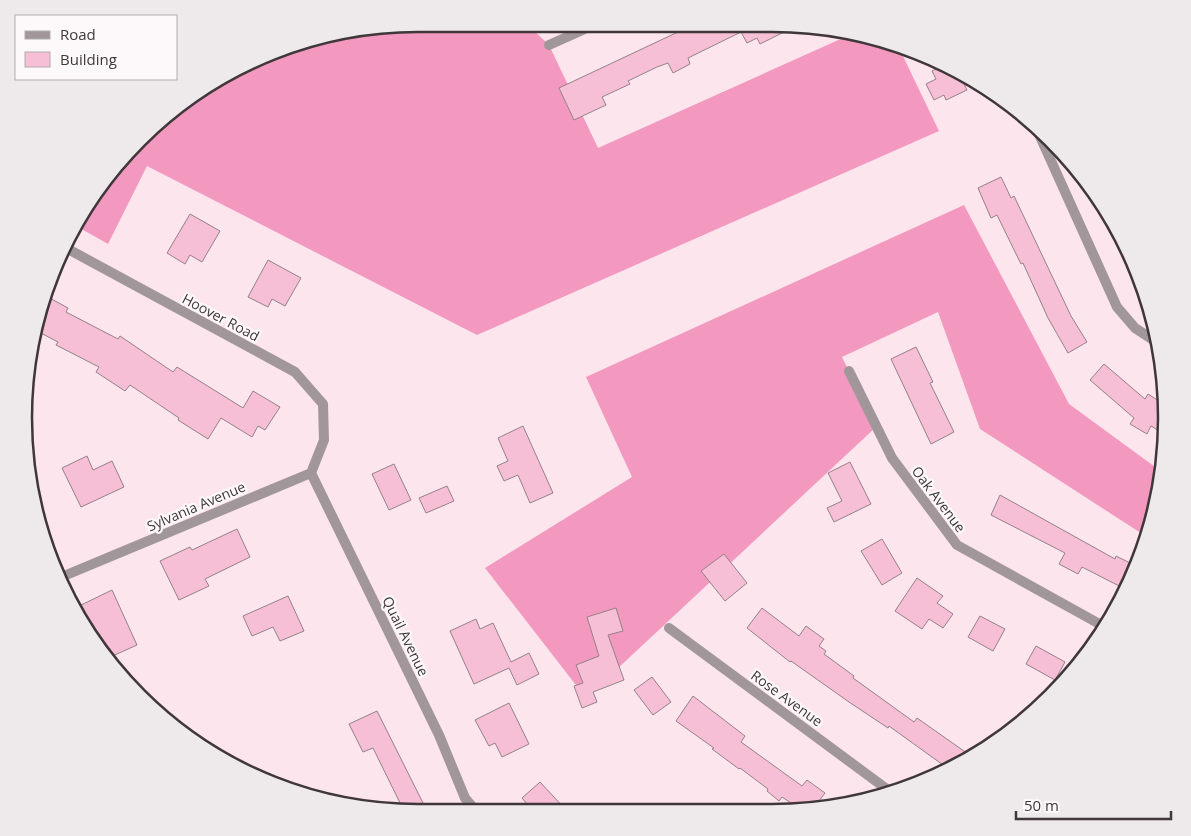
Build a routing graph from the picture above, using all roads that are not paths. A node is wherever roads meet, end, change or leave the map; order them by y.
1 (578, 32) edge
2 (549, 45) dead end
3 (1042, 142) edge
4 (71, 250) edge
5 (1150, 338) edge
6 (849, 371) dead end
7 (311, 473) junction
8 (66, 575) edge
9 (1099, 624) edge
10 (669, 628) dead end
11 (884, 787) edge
12 (470, 804) edge

1 - 2 street
3 - 5 street
4 - 7 street, Hoover Road
6 - 9 street, Oak Avenue
7 - 8 street, Sylvania Avenue
7 - 12 street, Quail Avenue
10 - 11 street, Rose Avenue

